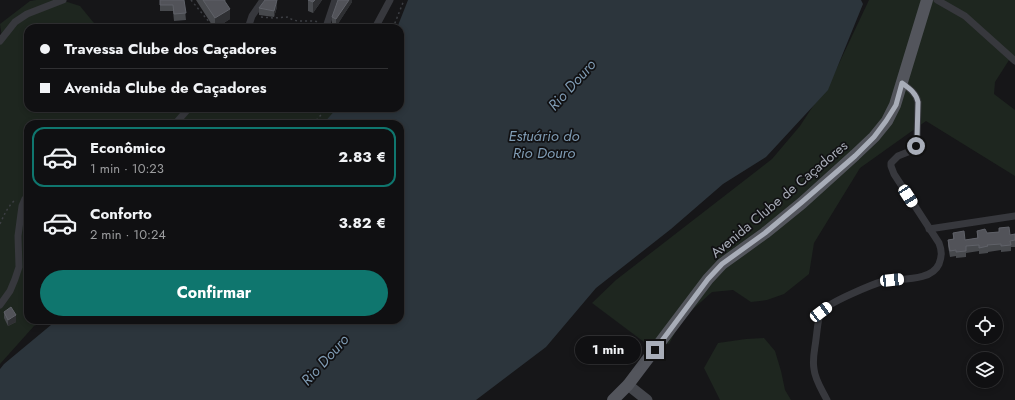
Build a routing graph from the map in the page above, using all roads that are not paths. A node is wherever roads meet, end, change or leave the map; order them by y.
1 (63, 0) edge
2 (263, 0) edge
3 (335, 0) edge
4 (390, 0) edge
5 (927, 0) edge
6 (937, 0) edge
7 (249, 24) edge
8 (327, 24) edge
9 (377, 24) edge
10 (0, 41) edge
11 (1015, 61) edge
12 (902, 83) junction
13 (186, 112) edge
14 (178, 120) edge
15 (24, 202) edge
16 (1015, 216) edge
17 (929, 229) junction
18 (0, 305) edge
19 (628, 385) junction
20 (613, 400) edge
21 (647, 400) edge
22 (827, 400) edge

1 - 10 street
2 - 7 street
3 - 8 street
4 - 9 street
5 - 12 main road, Avenida Clube de Caçadores
6 - 11 street
12 - 17 street
12 - 19 main road, Avenida Clube de Caçadores
13 - 14 street
15 - 18 street
16 - 17 street
17 - 22 street
19 - 20 main road, Avenida Clube de Caçadores
19 - 21 main road

